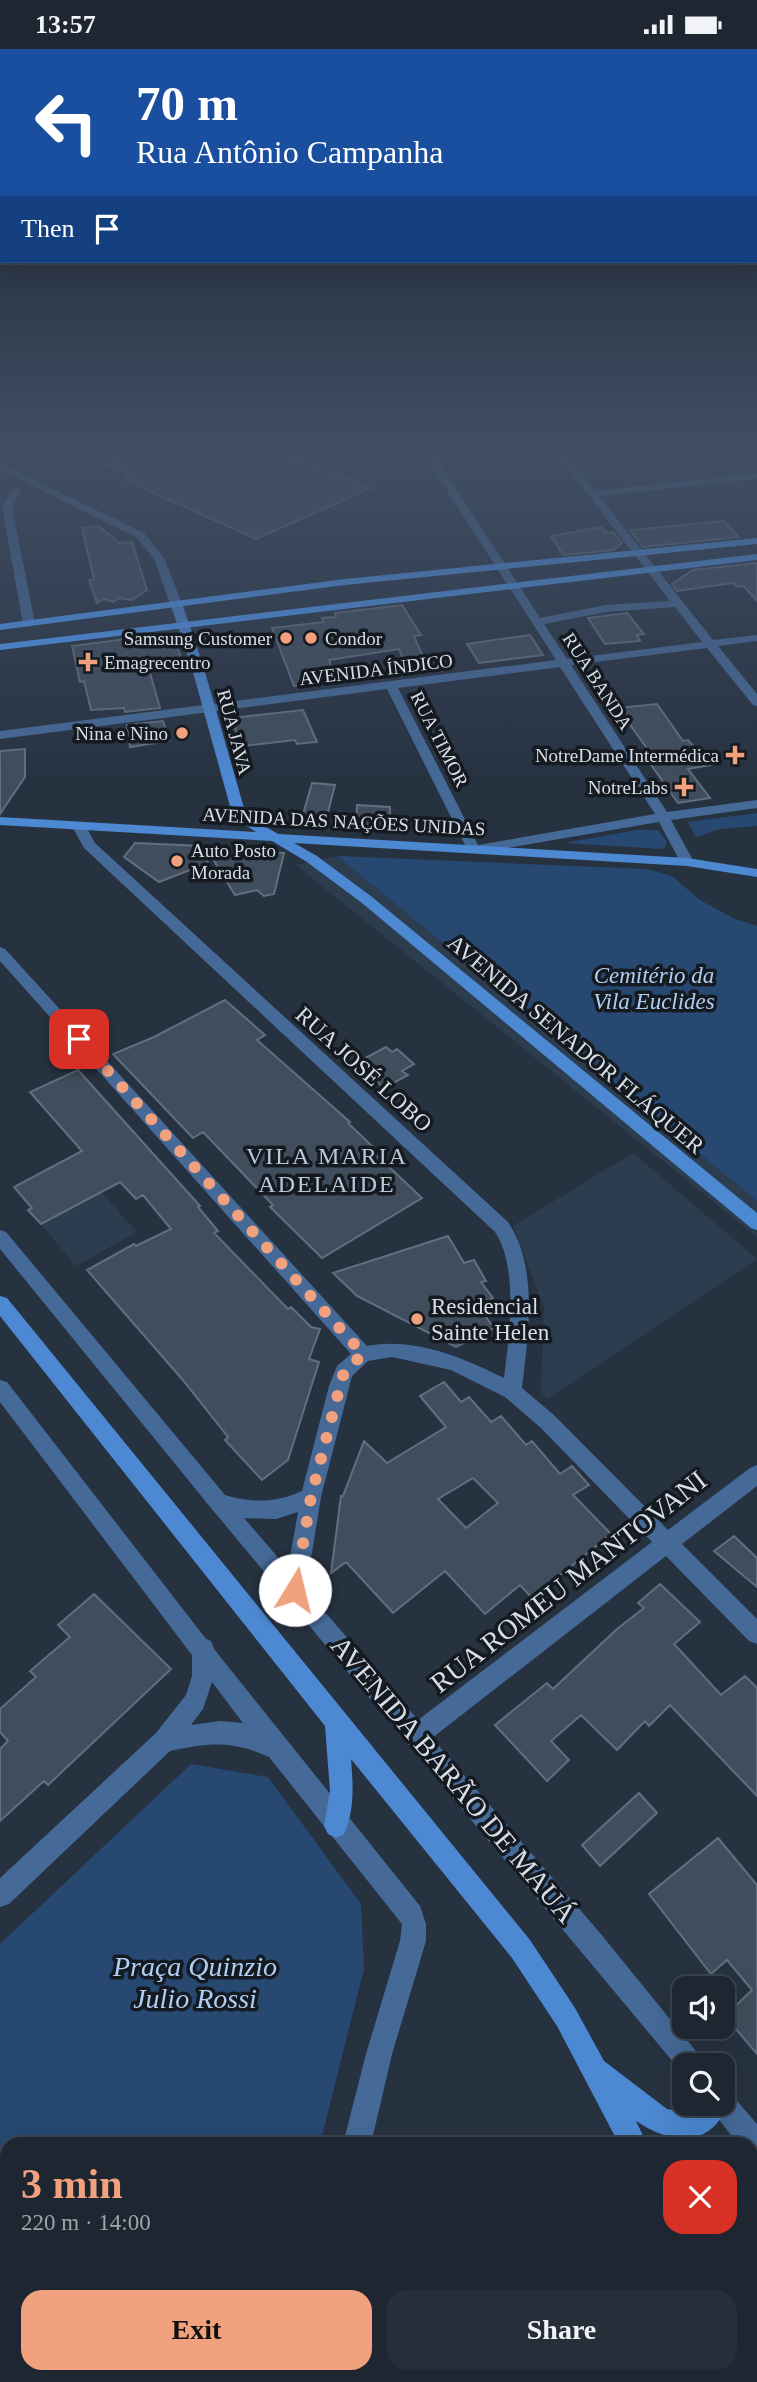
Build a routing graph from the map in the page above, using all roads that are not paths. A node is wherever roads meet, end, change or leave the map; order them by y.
1 (16, 562) edge
2 (160, 562) edge
3 (500, 562) edge
4 (561, 562) edge
5 (644, 562) edge
6 (714, 562) edge
7 (503, 567) junction
8 (650, 569) junction
9 (513, 586) junction
10 (678, 604) junction
11 (177, 606) junction
12 (536, 623) junction
13 (29, 624) junction
14 (183, 626) junction
15 (0, 627) edge
16 (757, 638) edge
17 (711, 644) junction
18 (0, 647) edge
19 (565, 662) junction
20 (391, 685) junction
21 (757, 702) edge
22 (208, 709) junction
23 (0, 735) edge
24 (757, 804) edge
25 (663, 817) junction
26 (0, 821) edge
27 (79, 826) junction
28 (274, 837) junction
29 (478, 848) junction
30 (687, 862) junction
31 (757, 873) edge
32 (367, 900) joint
33 (0, 952) edge
34 (757, 1223) edge
35 (0, 1237) edge
36 (0, 1303) edge
37 (363, 1354) junction
38 (0, 1388) edge
39 (512, 1391) junction
40 (757, 1474) edge
41 (311, 1497) junction
42 (218, 1502) junction
43 (668, 1543) junction
44 (295, 1590) junction
45 (757, 1634) edge
46 (203, 1648) junction
47 (335, 1719) junction
48 (416, 1736) junction
49 (164, 1741) junction
50 (279, 1751) junction
51 (336, 1826) junction
52 (0, 1895) edge
53 (681, 2053) edge
54 (593, 2067) junction
55 (706, 2116) edge
56 (733, 2116) edge
57 (359, 2137) edge
58 (630, 2137) edge
59 (750, 2137) edge

1 - 13 street
2 - 11 street, RUA JAVA
3 - 7 street, RUA BANDA
4 - 7 main road
5 - 8 street
6 - 8 main road
7 - 9 street, RUA BANDA
7 - 11 main road
8 - 9 main road
8 - 10 street
9 - 12 street, RUA BANDA
9 - 14 main road
10 - 12 street
10 - 17 street
11 - 13 main road
11 - 14 street, RUA JAVA
12 - 19 street, RUA BANDA
13 - 15 main road
14 - 18 main road
14 - 22 street, RUA JAVA
16 - 17 street, AVENIDA ÍNDICO
17 - 19 street, AVENIDA ÍNDICO
17 - 21 street
19 - 20 street, AVENIDA ÍNDICO
19 - 25 street, RUA BANDA
20 - 22 street, AVENIDA ÍNDICO
20 - 29 street, RUA TIMOR
22 - 23 street, AVENIDA ÍNDICO
22 - 28 street, RUA JAVA
24 - 25 street
25 - 29 street
25 - 30 street, RUA BANDA
26 - 27 street, AVENIDA DAS NAÇÕES UNIDAS
27 - 28 street, AVENIDA DAS NAÇÕES UNIDAS
27 - 39 street, RUA JOSÉ LOBO
28 - 29 street, AVENIDA DAS NAÇÕES UNIDAS
28 - 32 street, RUA JAVA
29 - 30 street, AVENIDA DAS NAÇÕES UNIDAS
30 - 31 street, AVENIDA DAS NAÇÕES UNIDAS
32 - 34 street, AVENIDA SENADOR FLÁQUER
33 - 37 street
35 - 42 street, AVENIDA BARÃO DE MAUÁ
36 - 47 street
37 - 39 street
37 - 41 street
38 - 46 street
39 - 43 street
40 - 43 street, RUA ROMEU MANTOVANI
41 - 42 street
41 - 44 street
42 - 44 street, AVENIDA BARÃO DE MAUÁ
43 - 45 street
43 - 48 street, RUA ROMEU MANTOVANI
44 - 48 street, AVENIDA BARÃO DE MAUÁ
46 - 49 street
46 - 50 street
47 - 51 street
47 - 54 street
48 - 53 street, AVENIDA BARÃO DE MAUÁ
49 - 50 street
49 - 52 street
50 - 51 street
51 - 57 street
54 - 55 street
54 - 58 street
56 - 59 street

